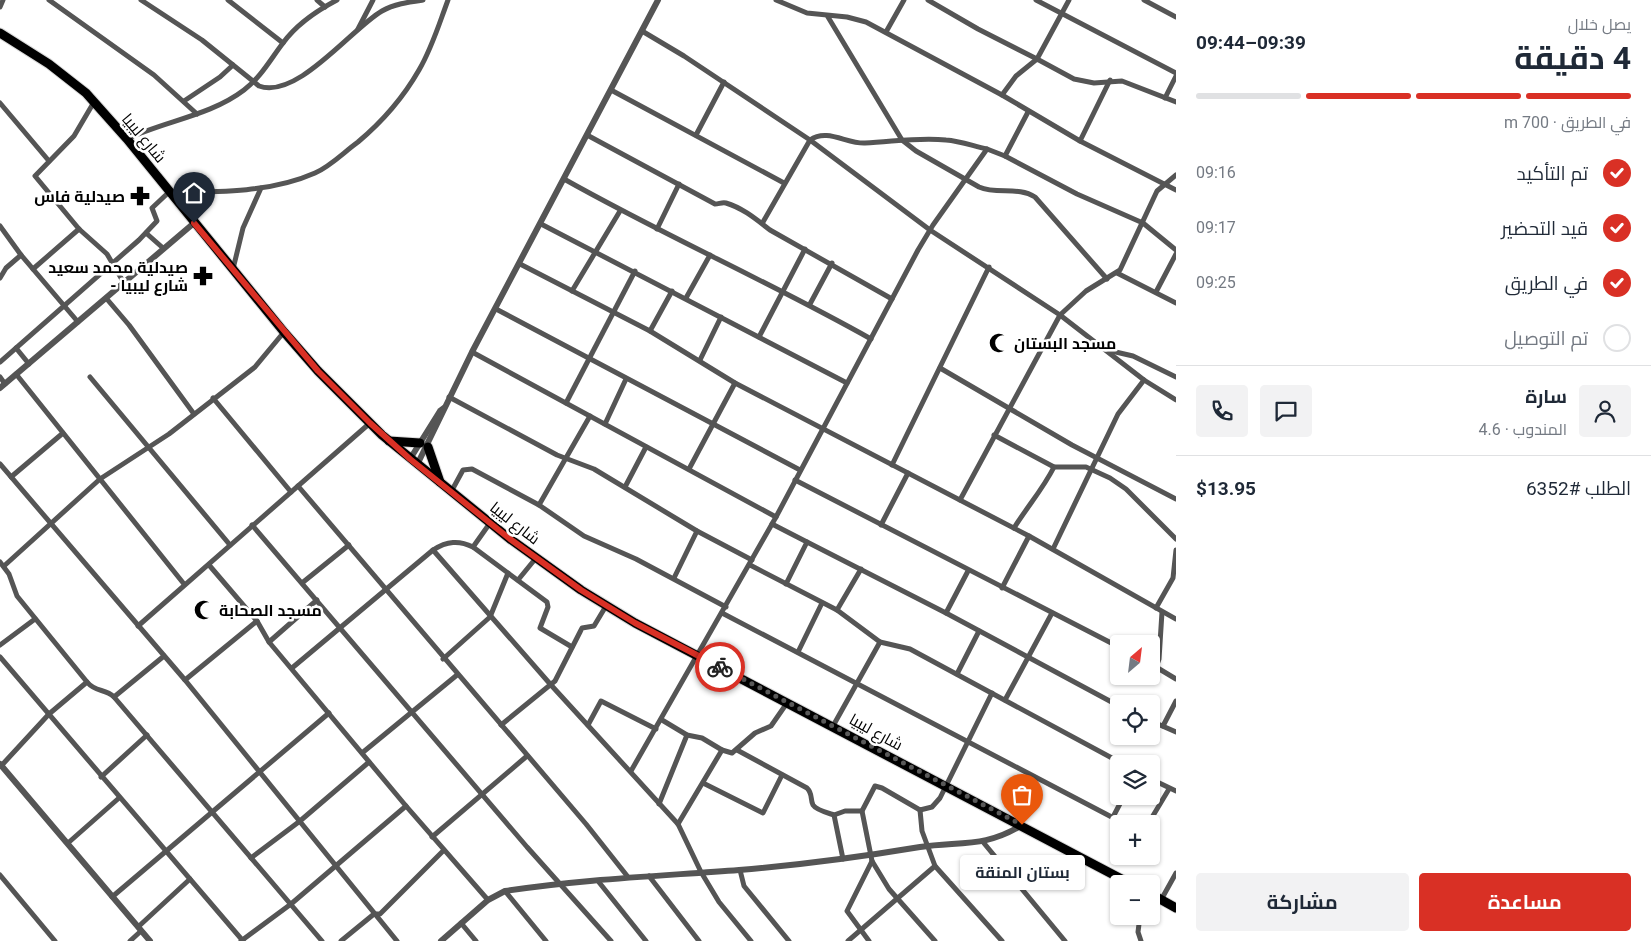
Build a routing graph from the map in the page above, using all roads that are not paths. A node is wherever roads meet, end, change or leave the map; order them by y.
1 (3, 0) edge
2 (48, 0) edge
3 (141, 0) edge
4 (228, 0) edge
5 (317, 0) edge
6 (337, 0) edge
7 (373, 0) edge
8 (423, 0) edge
9 (448, 0) edge
10 (658, 0) edge
11 (776, 0) edge
12 (788, 0) edge
13 (904, 0) edge
14 (928, 0) edge
15 (1036, 0) edge
16 (1069, 0) edge
17 (1144, 0) edge
18 (0, 7) edge
19 (325, 7) junction
20 (797, 10) junction
21 (1062, 14) junction
22 (828, 17) junction
23 (1176, 17) edge
24 (357, 31) junction
25 (642, 31) junction
26 (886, 32) junction
27 (0, 33) edge
28 (283, 43) junction
29 (1037, 59) junction
30 (233, 65) junction
31 (1176, 74) edge
32 (1110, 80) junction
33 (253, 82) junction
34 (724, 82) junction
35 (611, 90) junction
36 (1002, 95) junction
37 (1165, 98) junction
38 (184, 100) junction
39 (94, 102) junction
40 (1176, 102) edge
41 (0, 103) edge
42 (1028, 112) junction
43 (197, 114) junction
44 (587, 135) junction
45 (696, 135) junction
46 (127, 139) junction
47 (810, 140) junction
48 (902, 140) junction
49 (1080, 141) junction
50 (987, 149) junction
51 (1005, 156) junction
52 (48, 161) junction
53 (1176, 175) edge
54 (964, 178) junction
55 (564, 179) junction
56 (784, 183) junction
57 (679, 184) junction
58 (1164, 184) junction
59 (261, 188) junction
60 (1176, 190) edge
61 (169, 192) junction
62 (620, 211) junction
63 (763, 222) junction
64 (194, 223) junction
65 (541, 224) junction
66 (1143, 224) junction
67 (0, 226) edge
68 (79, 229) junction
69 (657, 229) junction
70 (930, 230) junction
71 (146, 233) junction
72 (163, 248) junction
73 (805, 249) junction
74 (596, 251) junction
75 (1176, 252) edge
76 (21, 255) junction
77 (710, 255) junction
78 (113, 263) junction
79 (832, 263) junction
80 (520, 264) junction
81 (989, 267) junction
82 (34, 269) junction
83 (2, 270) edge
84 (232, 270) junction
85 (635, 271) junction
86 (1117, 272) junction
87 (0, 278) edge
88 (1107, 279) junction
89 (124, 283) junction
90 (572, 291) junction
91 (672, 291) junction
92 (783, 291) junction
93 (1156, 292) junction
94 (106, 298) junction
95 (686, 298) junction
96 (892, 299) junction
97 (1176, 303) edge
98 (810, 304) junction
99 (64, 305) junction
100 (496, 309) junction
101 (614, 313) junction
102 (1060, 316) junction
103 (721, 317) junction
104 (78, 322) junction
105 (650, 331) junction
106 (284, 332) junction
107 (759, 337) junction
108 (871, 339) junction
109 (16, 348) junction
110 (1106, 350) junction
111 (472, 352) junction
112 (588, 360) junction
113 (700, 360) junction
114 (0, 362) edge
115 (29, 364) junction
116 (940, 368) junction
117 (16, 374) junction
118 (0, 377) edge
119 (90, 377) dead end
120 (1176, 378) edge
121 (626, 380) junction
122 (1144, 380) junction
123 (735, 382) junction
124 (847, 383) junction
125 (3, 386) edge
126 (449, 397) junction
127 (213, 398) junction
128 (1176, 400) edge
129 (566, 403) junction
130 (1009, 407) junction
131 (194, 414) junction
132 (590, 416) junction
133 (370, 423) junction
134 (712, 423) junction
135 (605, 424) junction
136 (822, 429) junction
137 (62, 432) junction
138 (994, 435) junction
139 (389, 441) junction
140 (424, 445) junction
141 (646, 446) junction
142 (149, 448) junction
143 (1096, 458) junction
144 (565, 459) junction
145 (414, 462) junction
146 (892, 465) junction
147 (1, 466) edge
148 (1054, 467) junction
149 (1091, 469) junction
150 (689, 470) junction
151 (800, 470) junction
152 (908, 473) junction
153 (11, 477) junction
154 (100, 480) junction
155 (796, 480) junction
156 (440, 482) junction
157 (298, 486) junction
158 (624, 487) junction
159 (290, 492) junction
160 (452, 492) junction
161 (1176, 499) edge
162 (960, 500) junction
163 (539, 505) junction
164 (776, 517) junction
165 (490, 523) junction
166 (772, 524) junction
167 (51, 525) junction
168 (252, 525) junction
169 (881, 526) junction
170 (1014, 528) junction
171 (697, 531) junction
172 (1029, 536) junction
173 (1176, 539) edge
174 (808, 542) junction
175 (230, 545) junction
176 (348, 545) junction
177 (473, 547) junction
178 (1053, 549) junction
179 (433, 550) junction
180 (1176, 550) edge
181 (536, 558) junction
182 (751, 562) junction
183 (2, 564) edge
184 (209, 566) junction
185 (861, 569) junction
186 (968, 571) junction
187 (508, 573) junction
188 (674, 578) junction
189 (1174, 578) edge
190 (518, 580) junction
191 (302, 583) junction
192 (184, 584) junction
193 (786, 584) junction
194 (1002, 588) junction
195 (387, 590) junction
196 (317, 600) junction
197 (822, 603) junction
198 (606, 606) junction
199 (726, 607) junction
200 (1156, 608) junction
201 (837, 610) junction
202 (1162, 612) junction
203 (722, 613) junction
204 (946, 613) junction
205 (1052, 614) junction
206 (490, 617) junction
207 (35, 619) junction
208 (1176, 619) edge
209 (257, 621) junction
210 (138, 626) junction
211 (340, 628) junction
212 (979, 631) junction
213 (269, 642) junction
214 (880, 642) junction
215 (1110, 643) edge
216 (1160, 643) edge
217 (0, 644) edge
218 (572, 647) junction
219 (798, 652) junction
220 (698, 655) junction
221 (164, 656) junction
222 (0, 657) edge
223 (1028, 658) junction
224 (444, 659) junction
225 (292, 668) junction
226 (1160, 669) edge
227 (957, 674) junction
228 (457, 675) junction
229 (1176, 679) edge
230 (185, 680) junction
231 (86, 682) junction
232 (856, 683) junction
233 (551, 685) junction
234 (992, 693) junction
235 (114, 697) junction
236 (1005, 700) junction
237 (1110, 701) edge
238 (1176, 701) edge
239 (788, 702) junction
240 (412, 712) junction
241 (329, 713) junction
242 (49, 714) junction
243 (662, 720) junction
244 (501, 725) junction
245 (588, 725) junction
246 (1160, 725) edge
247 (834, 726) junction
248 (1163, 726) junction
249 (656, 729) junction
250 (1176, 732) edge
251 (147, 735) junction
252 (688, 735) junction
253 (968, 743) junction
254 (722, 750) junction
255 (738, 750) junction
256 (362, 753) junction
257 (527, 756) junction
258 (1110, 757) edge
259 (369, 762) junction
260 (1, 764) edge
261 (260, 772) junction
262 (631, 772) junction
263 (782, 776) junction
264 (101, 777) junction
265 (703, 783) junction
266 (1160, 784) edge
267 (946, 787) junction
268 (1169, 788) junction
269 (1176, 791) edge
270 (482, 794) junction
271 (119, 798) junction
272 (659, 804) junction
273 (406, 806) junction
274 (920, 810) junction
275 (862, 811) junction
276 (213, 812) junction
277 (834, 815) junction
278 (1110, 815) edge
279 (1153, 815) edge
280 (300, 821) junction
281 (678, 824) junction
282 (1022, 825) junction
283 (432, 837) junction
284 (983, 842) junction
285 (68, 843) junction
286 (928, 846) junction
287 (444, 850) junction
288 (166, 851) junction
289 (251, 858) junction
290 (871, 858) junction
291 (843, 859) junction
292 (935, 866) junction
293 (335, 868) junction
294 (740, 870) junction
295 (700, 872) junction
296 (1176, 873) edge
297 (0, 875) edge
298 (1114, 875) edge
299 (649, 876) junction
300 (628, 877) junction
301 (190, 879) junction
302 (598, 881) junction
303 (561, 885) junction
304 (505, 891) junction
305 (112, 896) junction
306 (897, 898) junction
307 (488, 900) junction
308 (1161, 900) joint
309 (291, 904) junction
310 (1176, 908) edge
311 (374, 914) junction
312 (460, 923) junction
313 (1139, 925) edge
314 (140, 929) junction
315 (860, 930) junction
316 (55, 941) edge
317 (130, 941) edge
318 (150, 941) edge
319 (242, 941) edge
320 (322, 941) edge
321 (341, 941) edge
322 (397, 941) edge
323 (440, 941) edge
324 (476, 941) edge
325 (546, 941) edge
326 (611, 941) edge
327 (646, 941) edge
328 (699, 941) edge
329 (751, 941) edge
330 (789, 941) edge
331 (848, 941) edge
332 (869, 941) edge
333 (935, 941) edge
334 (1002, 941) edge
335 (1065, 941) edge
336 (1141, 941) edge

1 - 18 street
2 - 38 street
3 - 30 street
4 - 28 street
5 - 19 street
6 - 19 street
7 - 24 street
8 - 24 street
9 - 59 street
10 - 25 street
11 - 20 street
12 - 20 street
13 - 26 street
14 - 29 street
15 - 21 street
16 - 21 street
17 - 23 street
19 - 28 street
20 - 22 street
21 - 29 street
21 - 31 street
22 - 26 street
22 - 48 street
24 - 33 street
25 - 34 street
25 - 35 street
26 - 36 street
27 - 39 highway, شارع ليبيا
28 - 33 street
29 - 32 street
29 - 36 street
30 - 33 street
30 - 38 street
31 - 37 street
32 - 37 street
32 - 49 street
33 - 43 street
34 - 45 street
34 - 47 street
35 - 44 street
35 - 45 street
36 - 42 street
37 - 40 street
38 - 43 street
39 - 46 highway, شارع ليبيا
39 - 52 street
41 - 52 street
42 - 49 street
42 - 51 street
43 - 46 street
44 - 55 street
44 - 57 street
45 - 56 street
46 - 61 highway, شارع ليبيا
47 - 48 street
47 - 56 street
47 - 70 street
48 - 50 street
48 - 54 street
49 - 58 street
50 - 51 street
50 - 54 street
51 - 66 street
52 - 68 street
53 - 58 street
54 - 70 street
54 - 88 street
55 - 62 street
55 - 65 street
56 - 63 street
57 - 63 street
57 - 69 street
58 - 60 street
58 - 66 street
59 - 61 street
59 - 84 street
61 - 64 highway, شارع ليبيا
61 - 71 street
62 - 69 street
62 - 74 street
63 - 73 street
64 - 72 street
64 - 84 highway, شارع ليبيا
65 - 74 street
65 - 80 street
66 - 75 street
66 - 86 street
67 - 76 street
68 - 78 street
68 - 82 street
69 - 77 street
70 - 81 street
70 - 96 street
71 - 72 street
71 - 78 street
72 - 89 street
73 - 79 street
73 - 92 street
74 - 85 street
74 - 90 street
75 - 93 street
76 - 82 street
76 - 83 street
77 - 92 street
77 - 95 street
78 - 89 street
78 - 99 street
79 - 96 street
79 - 98 street
80 - 90 street
80 - 100 street
81 - 102 street
81 - 116 street
82 - 99 street
83 - 87 street
84 - 106 highway, شارع ليبيا
85 - 91 street
85 - 101 street
86 - 88 street
86 - 93 street
88 - 102 street
89 - 94 street
90 - 101 street
91 - 95 street
91 - 105 street
92 - 98 street
92 - 107 street
93 - 97 street
94 - 104 street
94 - 131 street
95 - 103 street
96 - 108 street
98 - 108 street
99 - 104 street
99 - 109 street
100 - 111 street
100 - 112 street
101 - 105 street
101 - 112 street
102 - 110 street
102 - 130 street
103 - 107 street
103 - 113 street
104 - 115 street
105 - 113 street
106 - 127 street
106 - 133 highway, شارع ليبيا
107 - 124 street
108 - 124 street
109 - 114 street
109 - 115 street
110 - 120 street
110 - 122 street
111 - 126 street
111 - 129 street
112 - 121 street
112 - 129 street
113 - 123 street
115 - 117 street
116 - 130 street
116 - 146 street
117 - 125 street
117 - 137 street
118 - 125 street
119 - 142 street
121 - 134 street
121 - 135 street
122 - 128 street
122 - 143 street
123 - 134 street
123 - 136 street
124 - 136 street
126 - 140 street
126 - 144 street
127 - 131 street
127 - 159 street
129 - 132 street
130 - 138 street
130 - 143 street
131 - 142 street
132 - 135 street
132 - 144 street
133 - 139 highway, شارع ليبيا
133 - 157 street
134 - 150 street
134 - 151 street
135 - 141 street
136 - 146 street
136 - 151 street
137 - 153 street
137 - 154 street
138 - 148 street
138 - 162 street
139 - 140 highway
139 - 145 highway, شارع ليبيا
140 - 145 street
140 - 156 highway
141 - 150 street
141 - 158 street
142 - 154 street
142 - 175 street
143 - 149 street
143 - 161 street
144 - 158 street
144 - 163 street
145 - 156 highway, شارع ليبيا
146 - 152 street
147 - 153 street
148 - 149 street
148 - 170 street
149 - 173 street
149 - 178 street
150 - 164 street
151 - 155 street
152 - 162 street
152 - 169 street
153 - 167 street
154 - 167 street
154 - 192 street
155 - 164 street
155 - 169 street
156 - 160 highway, شارع ليبيا
157 - 159 street
157 - 176 street
158 - 171 street
159 - 168 street
160 - 163 street
160 - 165 highway, شارع ليبيا
162 - 170 street
163 - 188 street
164 - 166 street
165 - 177 street
165 - 181 highway, شارع ليبيا
166 - 174 street
166 - 182 street
167 - 183 street
167 - 210 street
168 - 175 street
168 - 191 street
169 - 186 street
170 - 172 street
171 - 182 street
171 - 188 street
172 - 178 street
172 - 194 street
174 - 185 street
174 - 193 street
175 - 184 street
176 - 191 street
176 - 195 street
177 - 179 street
177 - 187 street
178 - 200 street
179 - 195 street
179 - 206 street
180 - 189 street
181 - 190 street
181 - 198 highway, شارع ليبيا
182 - 193 street
182 - 199 street
183 - 207 street
184 - 192 street
184 - 209 street
185 - 201 street
185 - 204 street
186 - 194 street
186 - 204 street
187 - 190 street
187 - 206 street
188 - 199 street
189 - 200 street
190 - 218 street
191 - 196 street
192 - 210 street
193 - 197 street
194 - 205 street
195 - 211 street
195 - 224 street
196 - 211 street
196 - 213 street
197 - 201 street
197 - 219 street
198 - 218 street
198 - 220 highway, شارع ليبيا
199 - 203 street
200 - 202 street
201 - 214 street
202 - 208 street
202 - 216 street
203 - 219 street
203 - 220 street
204 - 212 street
205 - 215 street
205 - 223 street
206 - 224 street
206 - 233 street
207 - 217 street
207 - 231 street
209 - 213 street
209 - 230 street
210 - 221 street
211 - 225 street
211 - 240 street
212 - 223 street
212 - 227 street
213 - 225 street
214 - 227 street
214 - 232 street
218 - 233 street
219 - 232 street
220 - 239 highway, شارع ليبيا
220 - 243 street
221 - 230 street
221 - 235 street
222 - 242 street
223 - 236 street
223 - 237 street
224 - 228 street
225 - 241 street
226 - 229 street
227 - 234 street
228 - 240 street
228 - 244 street
230 - 261 street
231 - 235 street
231 - 242 street
232 - 247 street
232 - 253 street
233 - 244 street
233 - 245 street
234 - 236 street
234 - 253 street
235 - 251 street
236 - 258 street
238 - 248 street
239 - 247 highway, شارع ليبيا
239 - 255 street
240 - 256 street
240 - 270 street
241 - 256 street
241 - 261 street
242 - 260 street
242 - 264 street
243 - 249 street
243 - 252 street
244 - 257 street
245 - 249 street
245 - 262 street
246 - 248 street
247 - 267 highway, شارع ليبيا
248 - 250 street
249 - 262 street
251 - 264 street
251 - 276 street
252 - 254 street
252 - 272 street
253 - 267 street
253 - 278 street
254 - 255 street
254 - 265 street
255 - 263 street
256 - 259 street
257 - 270 street
257 - 300 street
259 - 273 street
259 - 280 street
260 - 285 street
261 - 276 street
261 - 280 street
262 - 272 street
263 - 265 street
263 - 277 street
264 - 271 street
265 - 281 street
266 - 268 street
267 - 274 street
267 - 282 highway, شارع ليبيا
268 - 269 street
268 - 279 street
270 - 283 street
270 - 303 street
271 - 285 street
271 - 288 street
272 - 281 street
273 - 283 street
273 - 293 street
274 - 275 street
274 - 286 street
275 - 277 street
275 - 290 street
276 - 288 street
276 - 289 street
277 - 291 street
280 - 289 street
280 - 293 street
281 - 295 street
282 - 284 street
282 - 298 highway, شارع ليبيا
283 - 287 street
284 - 286 street
284 - 335 street
285 - 305 street
286 - 290 street
286 - 292 street
287 - 307 street
287 - 311 street
288 - 301 street
288 - 305 street
289 - 309 street
290 - 291 street
290 - 306 street
290 - 315 street
291 - 294 street
292 - 306 street
292 - 334 street
293 - 309 street
293 - 311 street
294 - 295 street
294 - 330 street
295 - 299 street
295 - 329 street
296 - 308 street
297 - 316 street
299 - 300 street
299 - 328 street
300 - 302 street
301 - 314 street
301 - 319 street
302 - 303 street
302 - 327 street
303 - 304 street
303 - 326 street
304 - 307 street
304 - 325 street
305 - 314 street
306 - 315 street
306 - 333 street
307 - 312 street
308 - 310 highway
309 - 319 street
309 - 320 street
311 - 321 street
311 - 322 street
312 - 323 street
312 - 324 street
313 - 336 street
314 - 317 street
314 - 318 street
315 - 331 street
315 - 332 street

